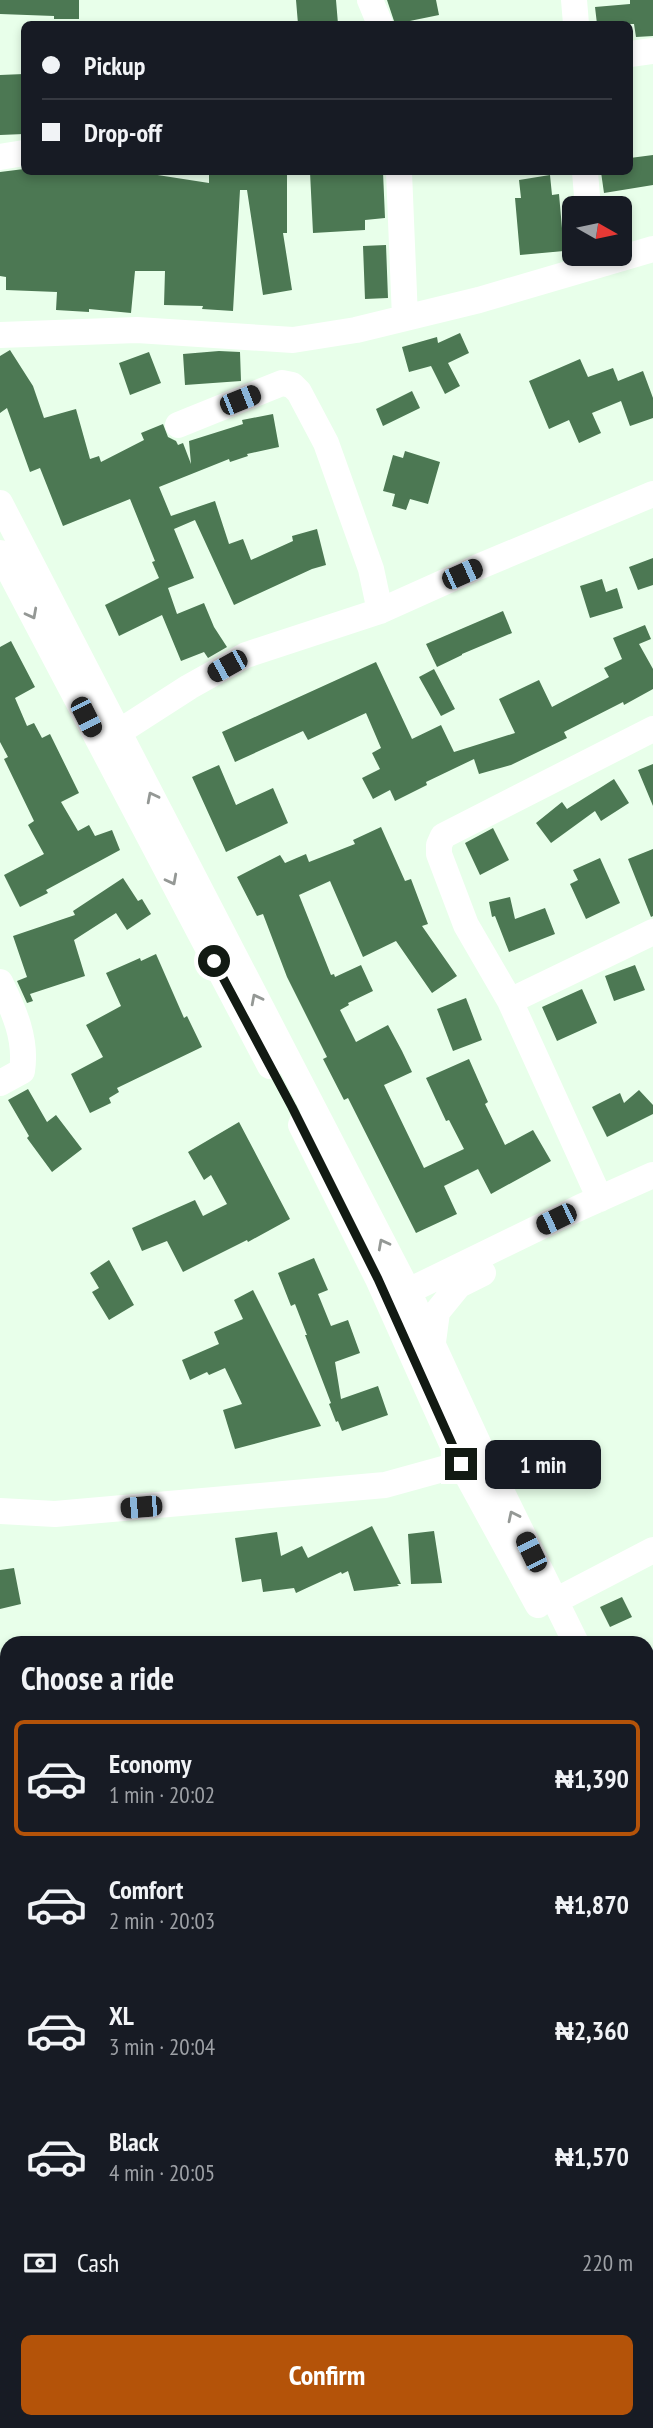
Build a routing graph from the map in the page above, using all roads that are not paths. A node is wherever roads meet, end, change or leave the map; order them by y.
1 (370, 0) edge
2 (574, 0) edge
3 (379, 21) edge
4 (576, 21) edge
5 (653, 51) edge
6 (633, 54) edge
7 (21, 154) edge
8 (0, 157) edge
9 (399, 175) edge
10 (585, 175) edge
11 (586, 196) edge
12 (653, 249) edge
13 (632, 253) edge
14 (574, 266) edge
15 (405, 318) junction
16 (0, 335) edge
17 (178, 425) dead end
18 (653, 494) edge
19 (0, 503) edge
20 (0, 553) edge
21 (380, 611) junction
22 (653, 729) edge
23 (119, 732) junction
24 (653, 932) edge
25 (0, 982) edge
26 (510, 1001) junction
27 (0, 1083) edge
28 (653, 1175) edge
29 (653, 1193) edge
30 (600, 1199) junction
31 (398, 1297) junction
32 (433, 1342) junction
33 (461, 1464) junction
34 (0, 1511) edge
35 (653, 1549) edge
36 (555, 1601) junction
37 (553, 1636) edge
38 (572, 1636) edge

1 - 3 street
2 - 4 street
5 - 6 street
7 - 8 street
9 - 15 street
10 - 11 street
12 - 13 street
14 - 15 street
15 - 16 street
17 - 21 street
18 - 21 street
19 - 23 street
20 -> 31 street
21 - 23 street
22 - 26 street
31 -> 23 street
24 - 26 street
25 - 27 street
26 - 30 street
28 - 30 street
29 - 32 street
30 - 31 street
31 - 32 street
31 - 33 street
36 -> 32 street
33 - 34 street
33 - 37 street
35 - 36 street
36 - 38 street

